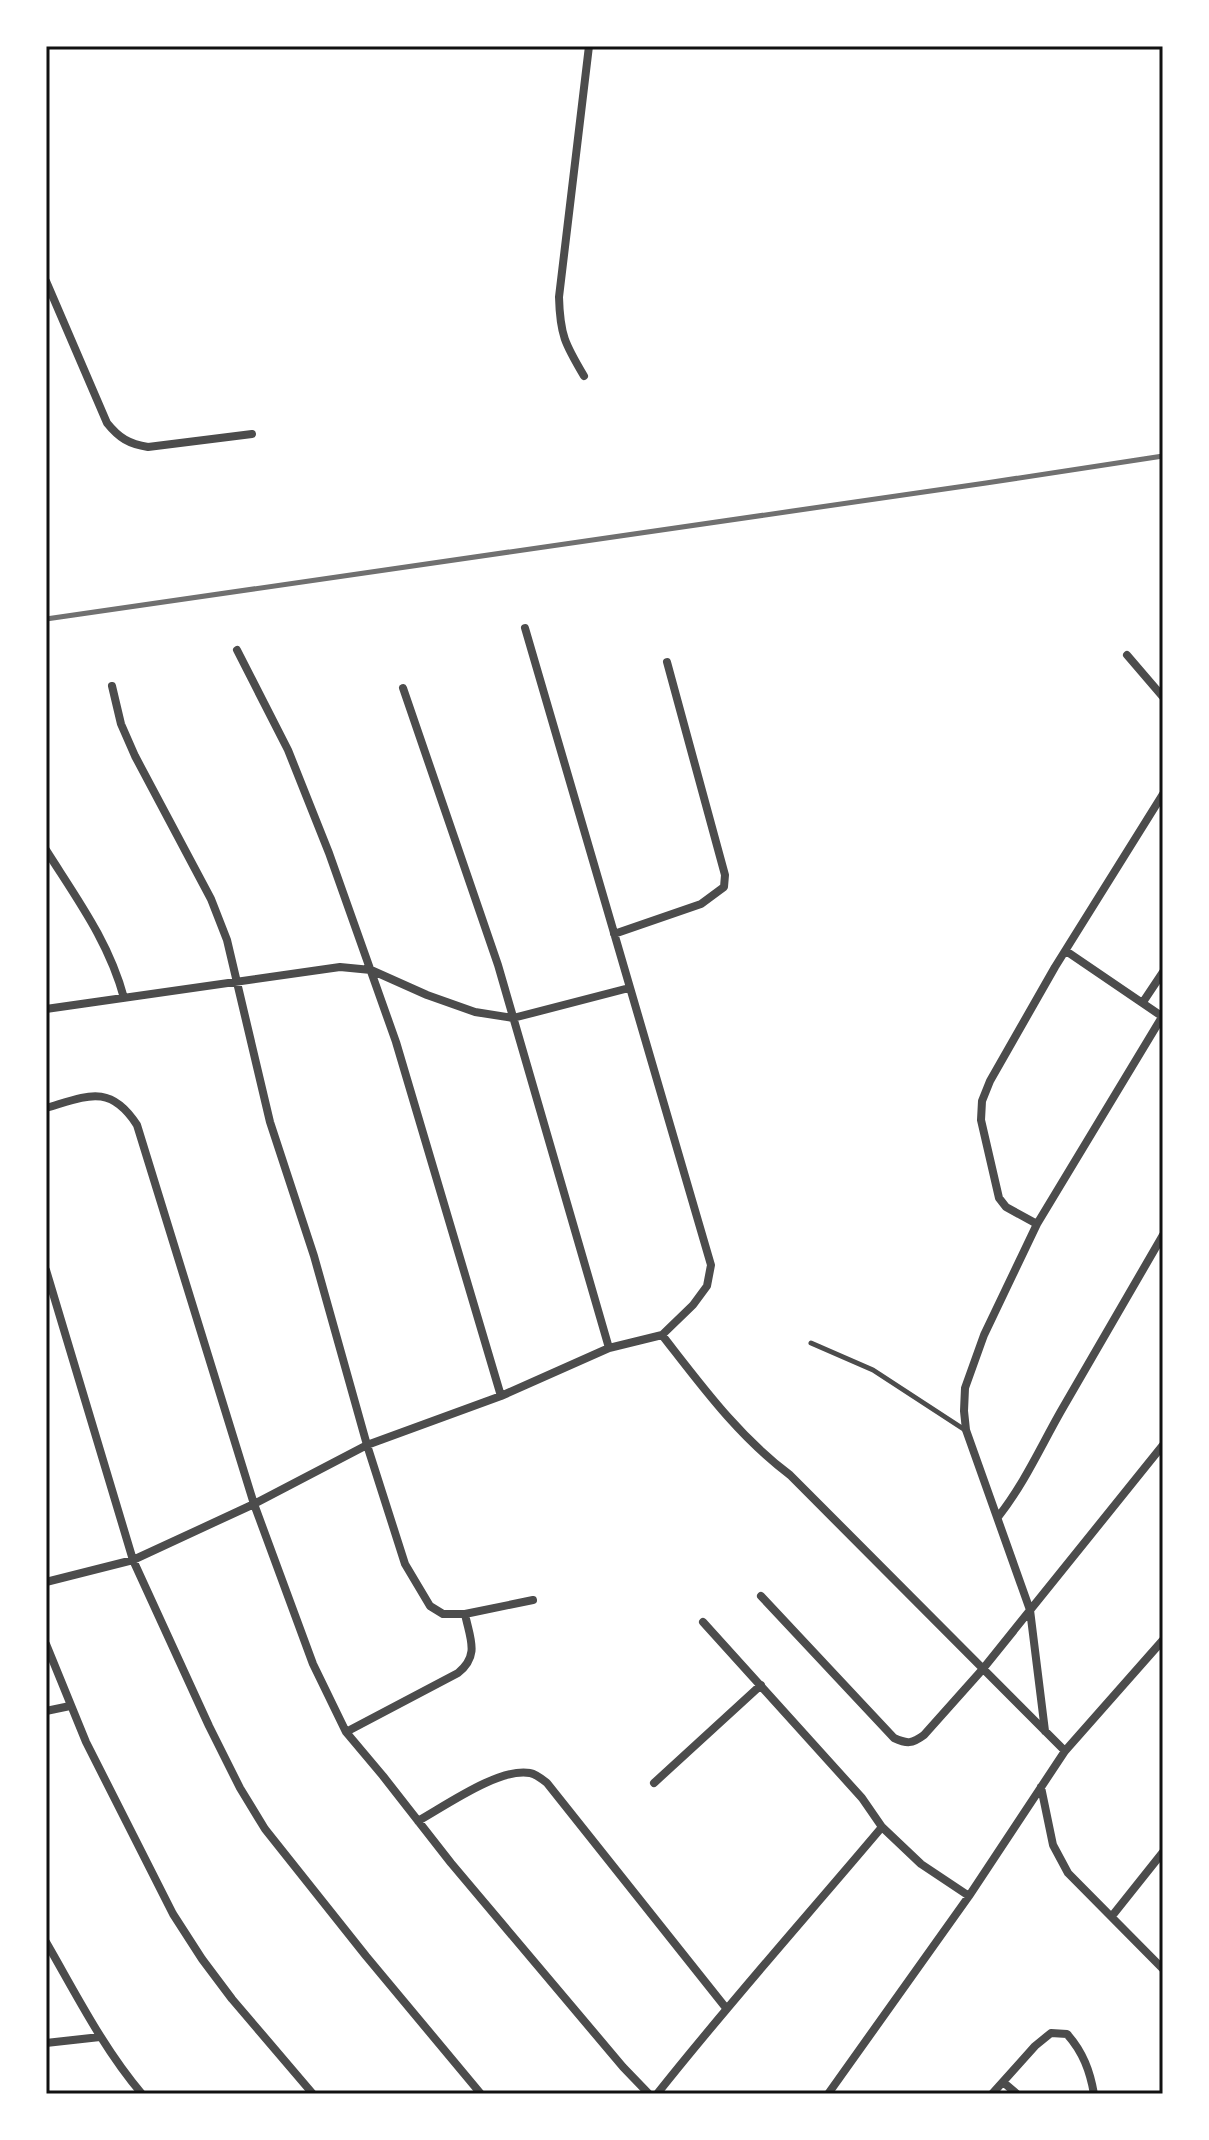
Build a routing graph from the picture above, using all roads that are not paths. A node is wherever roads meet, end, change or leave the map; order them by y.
1 (589, 46) edge
2 (46, 281) edge
3 (584, 376) dead end
4 (252, 434) dead end
5 (525, 628) dead end
6 (237, 650) dead end
7 (1127, 655) dead end
8 (667, 662) dead end
9 (112, 686) dead end
10 (403, 688) dead end
11 (1163, 697) edge
12 (1163, 794) edge
13 (46, 850) edge
14 (614, 934) junction
15 (1066, 951) junction
16 (371, 970) junction
17 (1163, 972) edge
18 (237, 983) junction
19 (629, 988) junction
20 (124, 998) junction
21 (1143, 1002) junction
22 (46, 1009) edge
23 (1163, 1017) edge
24 (513, 1018) junction
25 (46, 1108) edge
26 (1037, 1224) junction
27 (1163, 1235) edge
28 (46, 1270) edge
29 (55, 1304) junction
30 (46, 1309) edge
31 (662, 1335) junction
32 (811, 1343) dead end
33 (609, 1348) junction
34 (501, 1396) junction
35 (966, 1430) junction
36 (367, 1445) junction
37 (1163, 1445) edge
38 (254, 1504) junction
39 (998, 1517) junction
40 (133, 1560) junction
41 (46, 1582) edge
42 (761, 1596) dead end
43 (533, 1600) dead end
44 (1030, 1610) junction
45 (465, 1614) junction
46 (703, 1622) dead end
47 (1163, 1640) edge
48 (46, 1644) edge
49 (982, 1670) junction
50 (761, 1685) junction
51 (70, 1706) junction
52 (46, 1711) edge
53 (1045, 1731) junction
54 (346, 1732) junction
55 (1065, 1751) junction
56 (654, 1783) dead end
57 (1041, 1787) junction
58 (418, 1821) junction
59 (882, 1827) junction
60 (1163, 1852) edge
61 (969, 1896) junction
62 (1112, 1916) junction
63 (46, 1942) edge
64 (1163, 1969) edge
65 (726, 2008) junction
66 (100, 2037) junction
67 (46, 2043) edge
68 (1003, 2082) junction
69 (834, 2085) junction
70 (142, 2094) edge
71 (313, 2094) edge
72 (481, 2094) edge
73 (649, 2094) edge
74 (657, 2094) edge
75 (828, 2094) edge
76 (843, 2094) edge
77 (992, 2094) edge
78 (1017, 2094) edge
79 (1094, 2094) edge

1 - 3 street
2 - 4 street
5 - 14 street
6 - 16 street
7 - 11 street
8 - 14 street
9 - 18 street
10 - 24 street
12 - 15 street
13 - 20 street
14 - 19 street
15 - 21 street
15 - 26 street
16 - 18 street
16 - 24 street
16 - 34 street
17 - 21 street
18 - 20 street
18 - 36 street
19 - 24 street
19 - 31 street
20 - 22 street
21 - 23 street
23 - 26 street
24 - 33 street
25 - 38 street
26 - 35 street
27 - 39 street
28 - 29 street
29 - 30 street
29 - 40 street
31 - 33 street
31 - 49 street
32 - 35 lane
33 - 34 street
34 - 36 street
35 - 39 street
36 - 38 street
36 - 45 street
37 - 44 street
38 - 40 street
38 - 54 street
39 - 44 street
40 - 41 street
40 - 72 street
42 - 49 street
43 - 45 street
44 - 49 street
44 - 53 street
45 - 54 street
46 - 50 street
47 - 55 street
48 - 51 street
49 - 53 street
50 - 56 street
50 - 59 street
51 - 52 street
51 - 71 street
53 - 55 street
54 - 58 street
55 - 57 street
57 - 61 street
57 - 62 street
58 - 65 street
58 - 73 street
59 - 61 street
59 - 65 street
60 - 62 street
61 - 69 street
62 - 64 street
63 - 66 street
65 - 74 street
66 - 67 street
66 - 70 street
68 - 77 street
68 - 78 street
68 - 79 street
69 - 75 street
69 - 76 street

